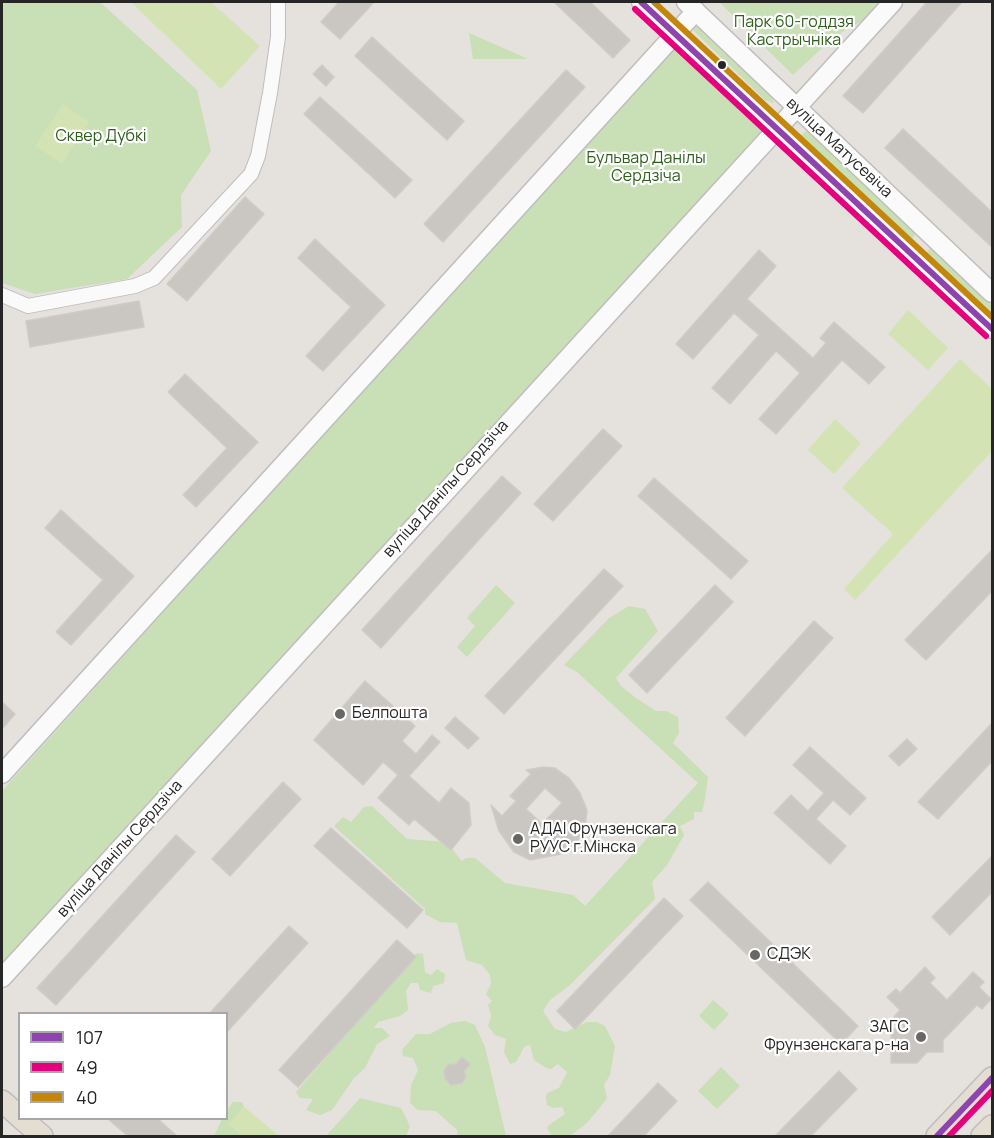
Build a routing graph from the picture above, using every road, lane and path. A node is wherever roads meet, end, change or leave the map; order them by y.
1 (278, 2) edge
2 (641, 2) edge
3 (893, 2) edge
4 (691, 6) edge
5 (675, 35) junction
6 (795, 107) junction
7 (775, 129) junction
8 (930, 234) junction
9 (911, 254) junction
10 (993, 294) edge
11 (2, 295) edge
12 (993, 329) edge
13 (2, 774) edge
14 (2, 978) edge
15 (993, 1078) edge
16 (2, 1101) edge
17 (18, 1116) edge
18 (22, 1120) edge
19 (993, 1126) edge
20 (42, 1137) edge
21 (937, 1137) edge
22 (982, 1137) edge

1 - 11 street
2 - 5 street, вуліца Матусевіча
3 - 6 street, вуліца Данілы Сердзіча
4 - 5 street
4 - 6 street, вуліца Матусевіча
5 - 7 street, вуліца Матусевіча
5 - 13 street
6 - 7 street, вуліца Данілы Сердзіча
6 - 8 street, вуліца Матусевіча
7 - 9 street, вуліца Матусевіча
7 - 14 street, вуліца Данілы Сердзіча
8 - 9 street
8 - 10 street, вуліца Матусевіча
9 - 12 street, вуліца Матусевіча
15 - 21 main road
16 - 17 main road
18 - 20 main road
19 - 22 main road

